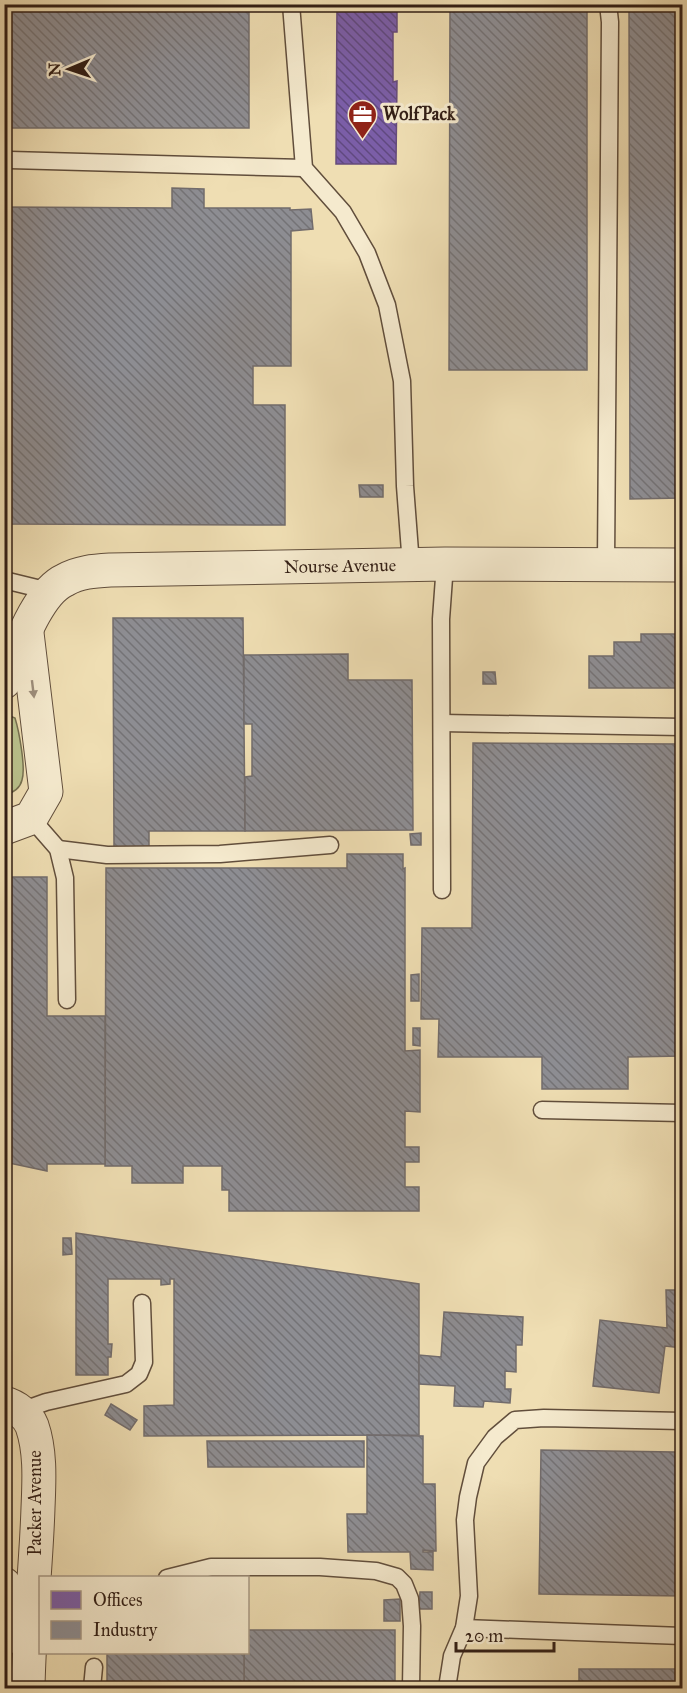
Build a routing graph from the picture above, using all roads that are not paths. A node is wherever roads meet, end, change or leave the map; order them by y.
1 (291, 4) edge
2 (608, 4) edge
3 (10, 160) dead end
4 (304, 168) junction
5 (445, 564) junction
6 (606, 564) junction
7 (411, 565) junction
8 (682, 565) edge
9 (4, 580) edge
10 (49, 591) junction
11 (26, 631) junction
12 (4, 682) edge
13 (442, 723) junction
14 (682, 727) edge
15 (18, 823) edge
16 (330, 845) dead end
17 (58, 849) junction
18 (442, 890) dead end
19 (67, 1000) dead end
20 (542, 1110) dead end
21 (682, 1113) edge
22 (142, 1303) dead end
23 (13, 1407) edge
24 (682, 1421) edge
25 (175, 1576) edge
26 (4, 1584) edge
27 (36, 1606) edge
28 (464, 1628) junction
29 (682, 1635) edge
30 (29, 1654) junction
31 (94, 1667) dead end
32 (28, 1689) edge
33 (92, 1689) edge
34 (411, 1689) edge
35 (447, 1689) edge

1 - 4 lane
2 - 6 lane
3 - 4 lane
4 - 7 lane
5 - 6 street, Nourse Avenue
5 - 7 street, Nourse Avenue
5 - 13 lane
6 - 8 street, Nourse Avenue
7 - 10 street, Nourse Avenue
9 - 10 lane
10 - 11 street, Nourse Avenue
11 - 12 street, Nourse Avenue
11 -> 15 street
13 - 14 lane
13 - 18 lane
15 - 17 lane
16 - 17 lane
17 - 19 lane
20 - 21 lane
22 - 23 lane
23 - 27 street, Packer Avenue
24 - 28 lane
25 - 34 lane
26 - 30 street, Packer Avenue
27 - 30 street, Packer Avenue
28 - 29 lane
28 - 35 lane
30 - 32 street, Packer Avenue
31 - 33 lane

